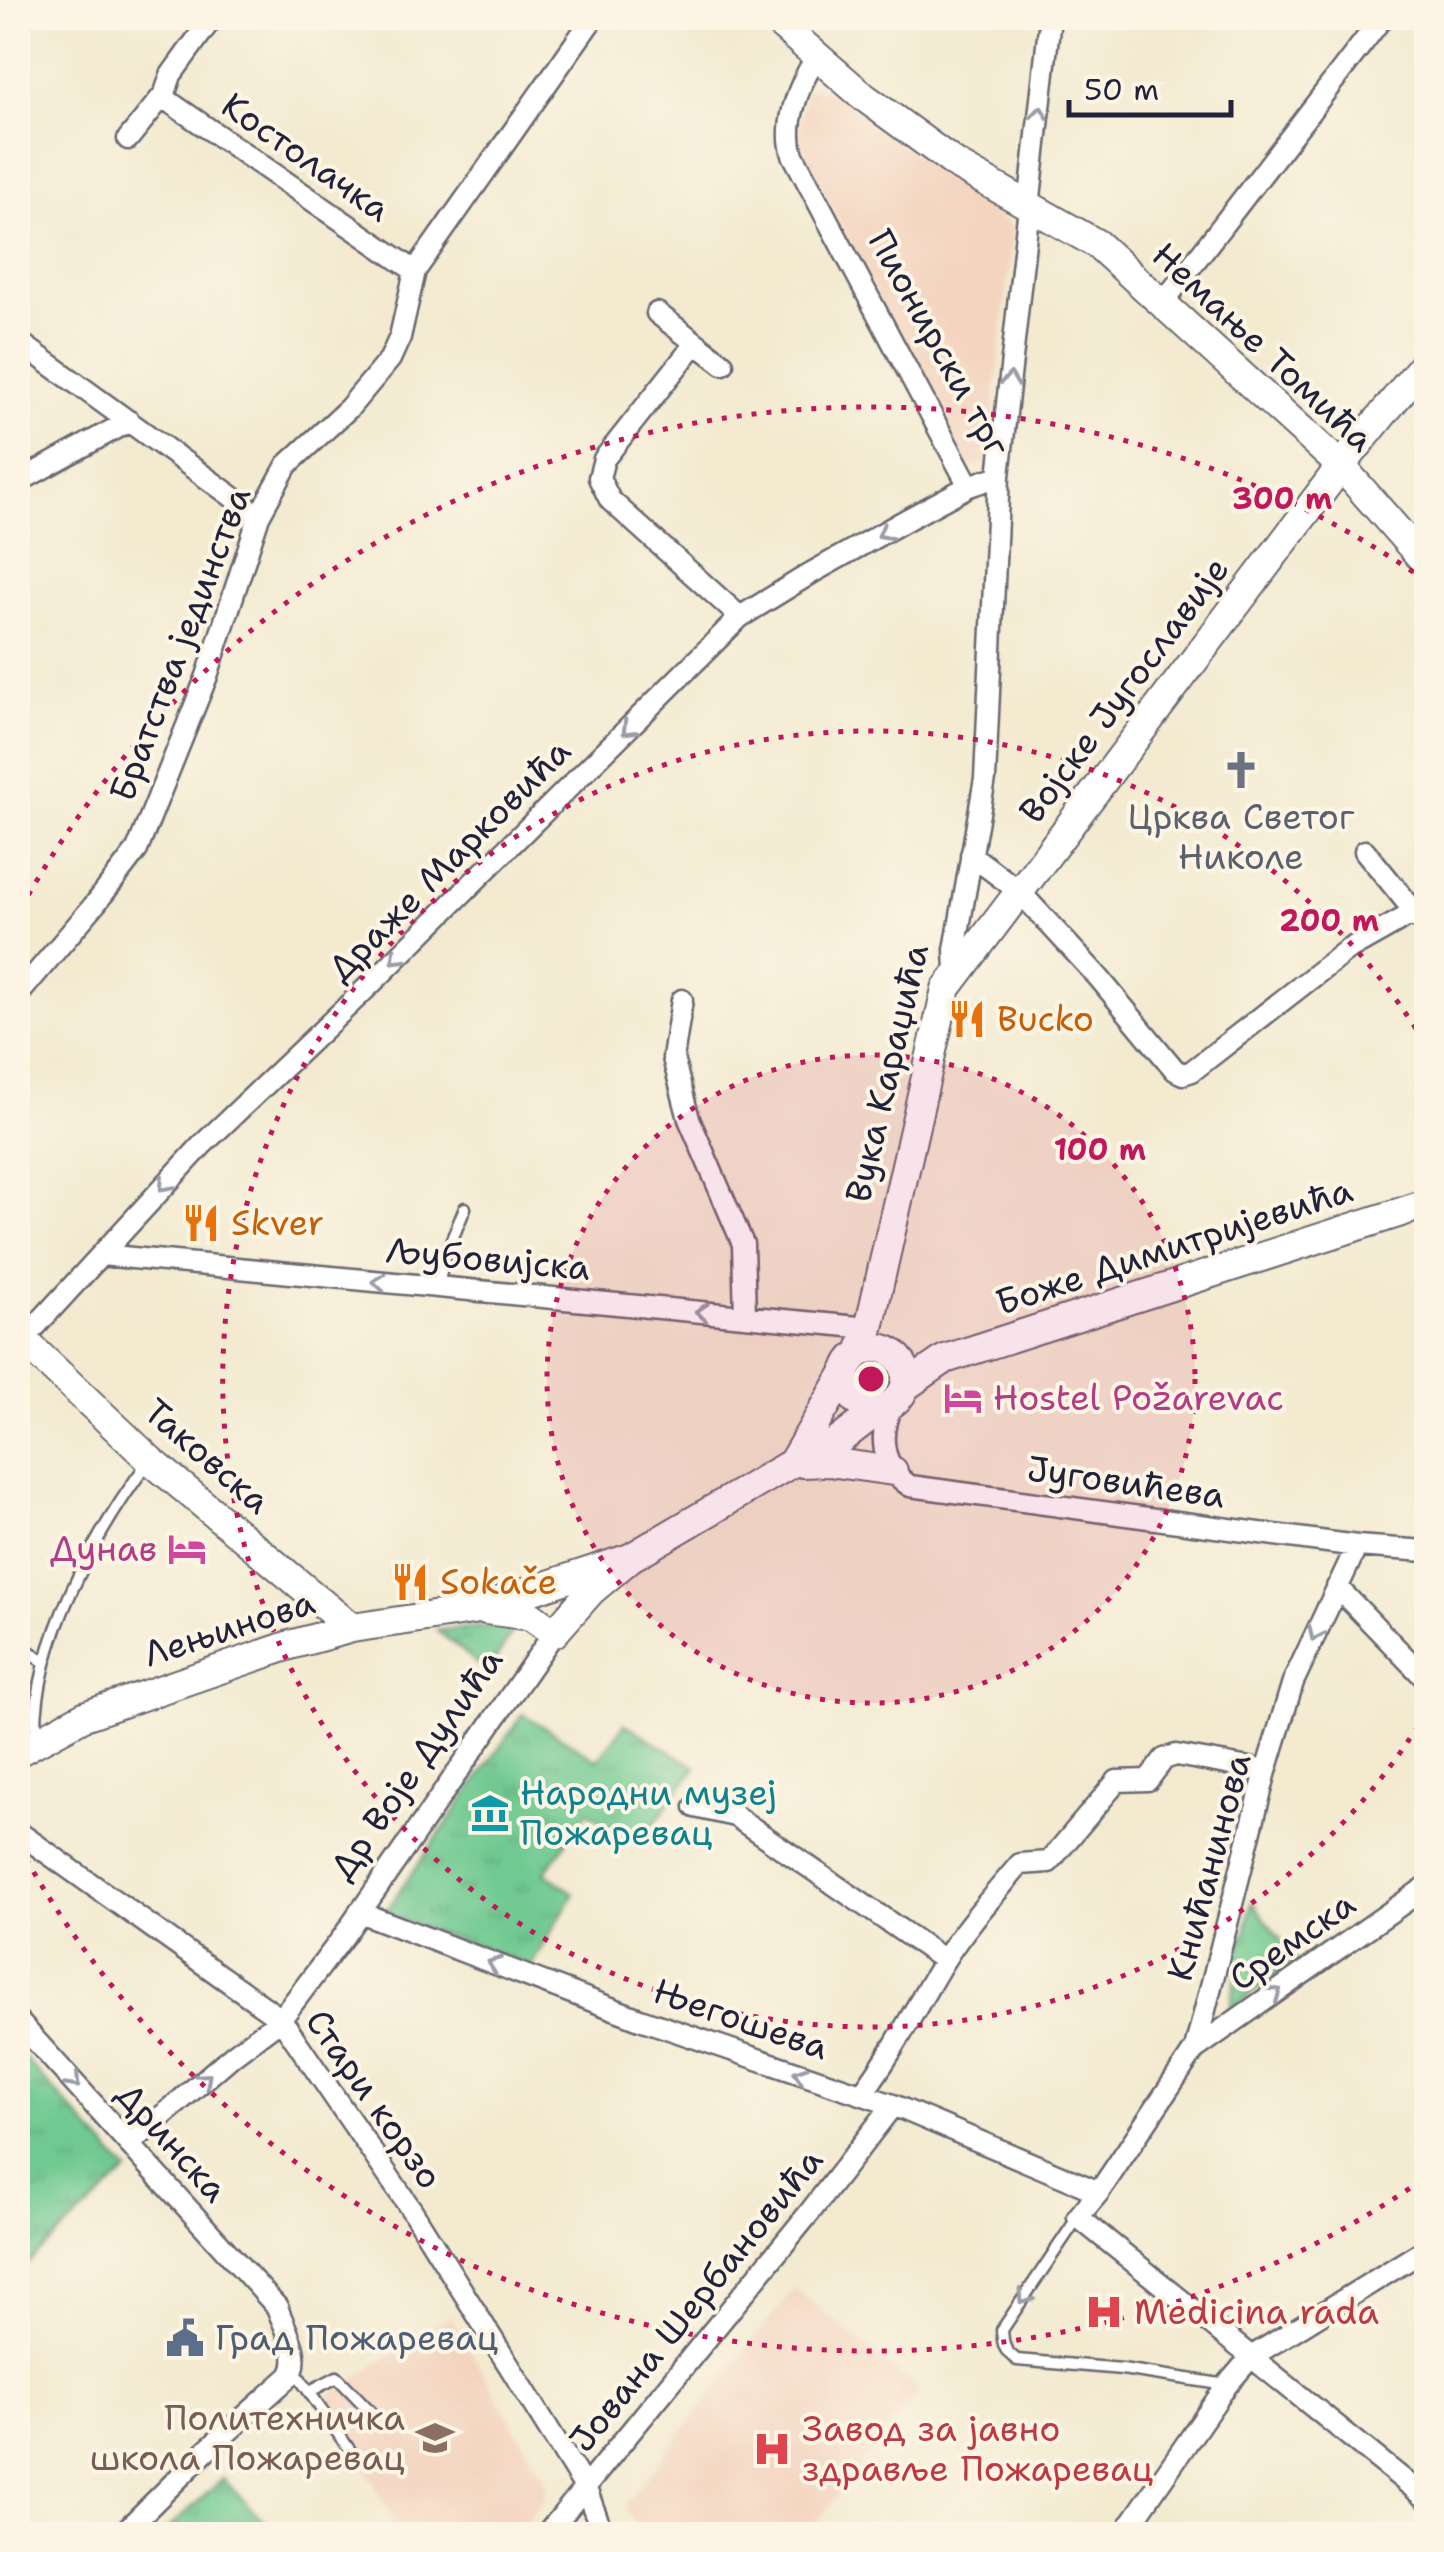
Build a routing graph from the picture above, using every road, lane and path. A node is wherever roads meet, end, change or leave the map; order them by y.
1 (212, 18) edge
2 (593, 18) edge
3 (772, 18) edge
4 (1050, 18) edge
5 (1382, 18) edge
6 (816, 58) junction
7 (165, 93) junction
8 (128, 138) dead end
9 (1031, 208) junction
10 (415, 271) junction
11 (1162, 304) junction
12 (656, 314) dead end
13 (18, 341) edge
14 (695, 344) junction
15 (1426, 361) edge
16 (722, 364) dead end
17 (129, 422) junction
18 (1341, 466) junction
19 (999, 476) junction
20 (18, 482) edge
21 (970, 486) junction
22 (259, 516) junction
23 (1426, 564) edge
24 (740, 617) junction
25 (1365, 851) dead end
26 (971, 855) junction
27 (1019, 891) junction
28 (1422, 917) edge
29 (956, 970) junction
30 (18, 995) edge
31 (682, 1000) dead end
32 (1426, 1204) edge
33 (464, 1208) dead end
34 (101, 1255) junction
35 (438, 1287) junction
36 (745, 1316) junction
37 (20, 1338) edge
38 (871, 1350) junction
39 (944, 1359) junction
40 (893, 1400) junction
41 (150, 1460) junction
42 (792, 1463) junction
43 (893, 1471) junction
44 (1357, 1546) junction
45 (1426, 1551) edge
46 (630, 1558) junction
47 (1337, 1586) junction
48 (474, 1610) junction
49 (352, 1628) junction
50 (554, 1632) junction
51 (18, 1642) edge
52 (44, 1662) junction
53 (1426, 1680) edge
54 (27, 1746) edge
55 (1266, 1771) junction
56 (695, 1807) dead end
57 (18, 1832) edge
58 (1426, 1887) edge
59 (359, 1912) junction
60 (944, 1960) junction
61 (281, 2019) junction
62 (18, 2021) edge
63 (1195, 2049) junction
64 (862, 2094) junction
65 (892, 2104) junction
66 (131, 2143) junction
67 (1099, 2192) junction
68 (1078, 2217) junction
69 (1426, 2249) edge
70 (1251, 2356) junction
71 (294, 2370) junction
72 (1227, 2385) junction
73 (312, 2390) junction
74 (373, 2414) dead end
75 (352, 2452) dead end
76 (586, 2489) junction
77 (1426, 2498) edge
78 (122, 2534) edge
79 (547, 2534) edge
80 (603, 2534) edge
81 (1124, 2534) edge

1 - 7 street
2 - 10 street, Братства јединства
3 - 6 main road
9 -> 4 street
5 - 11 street
6 - 9 main road
6 - 21 street, Пионирски трг
7 - 8 street
7 - 10 street, Костолачка
9 - 11 main road, Немање Томића
19 -> 9 street, Пионирски трг
10 - 22 street, Братства јединства
11 - 18 main road, Немање Томића
12 - 14 street
13 - 17 street
14 - 16 street
14 - 24 street
15 - 18 main road, Војске Југославије
17 - 20 street
17 - 22 street
18 - 23 main road, Немање Томића
18 - 27 main road, Војске Југославије
19 - 21 street, Пионирски трг
19 - 26 street, Вука Караџића
21 -> 24 street, Драже Марковића
22 - 30 street, Братства јединства
24 -> 34 street, Драже Марковића
25 - 28 street
26 - 27 street
26 - 29 street, Вука Караџића
27 - 28 street
27 - 29 main road, Војске Југославије
29 - 38 main road, Вука Караџића
31 - 36 street
32 - 39 main road, Боже Димитријевића
33 - 35 lane
35 -> 34 street, Љубовијска
34 - 37 street, Драже Марковића
36 -> 35 street, Љубовијска
36 - 38 street, Љубовијска
37 - 41 main road, Таковска
38 - 39 main road, Боже Димитријевића
38 - 40 main road
38 - 40 main road
38 - 42 main road, Др Воје Дулића
39 - 40 main road, Боже Димитријевића
40 - 42 main road, Др Воје Дулића
40 - 43 street
41 - 49 main road, Таковска
41 - 52 lane
42 - 43 main road
42 - 46 main road, Др Воје Дулића
43 - 44 street, Југовићева
44 - 45 street, Југовићева
44 - 47 street, Книћанинова
46 - 48 main road, Лењинова
46 - 50 main road, Др Воје Дулића
47 - 53 street
47 -> 55 street, Книћанинова
48 - 49 main road, Лењинова
48 - 50 main road, Лењинова
49 - 54 main road, Лењинова
50 - 59 street, Др Воје Дулића
51 - 52 lane
52 - 54 lane
55 - 60 street
55 - 63 street, Книћанинова
56 - 60 street
57 - 61 street, Стари корзо
63 -> 58 street, Сремска
59 - 61 street, Др Воје Дулића
64 -> 59 street, Његошева
60 - 64 street
66 -> 61 street, Др Воје Дулића
61 - 76 street, Стари корзо
62 -> 66 street, Дринска
63 - 67 street, Книћанинова
64 - 65 street, Његошева
65 - 67 street, Његошева
65 - 76 street, Јована Шербановића
66 - 71 street, Дринска
67 - 68 street, Книћанинова
68 - 70 street
68 -> 72 lane
69 - 70 street
70 - 72 street
70 - 77 street
71 - 73 lane
71 - 78 street
72 - 81 street
73 - 74 lane
73 - 75 lane
76 - 79 street, Јована Шербановића
76 - 80 street, Стари корзо

